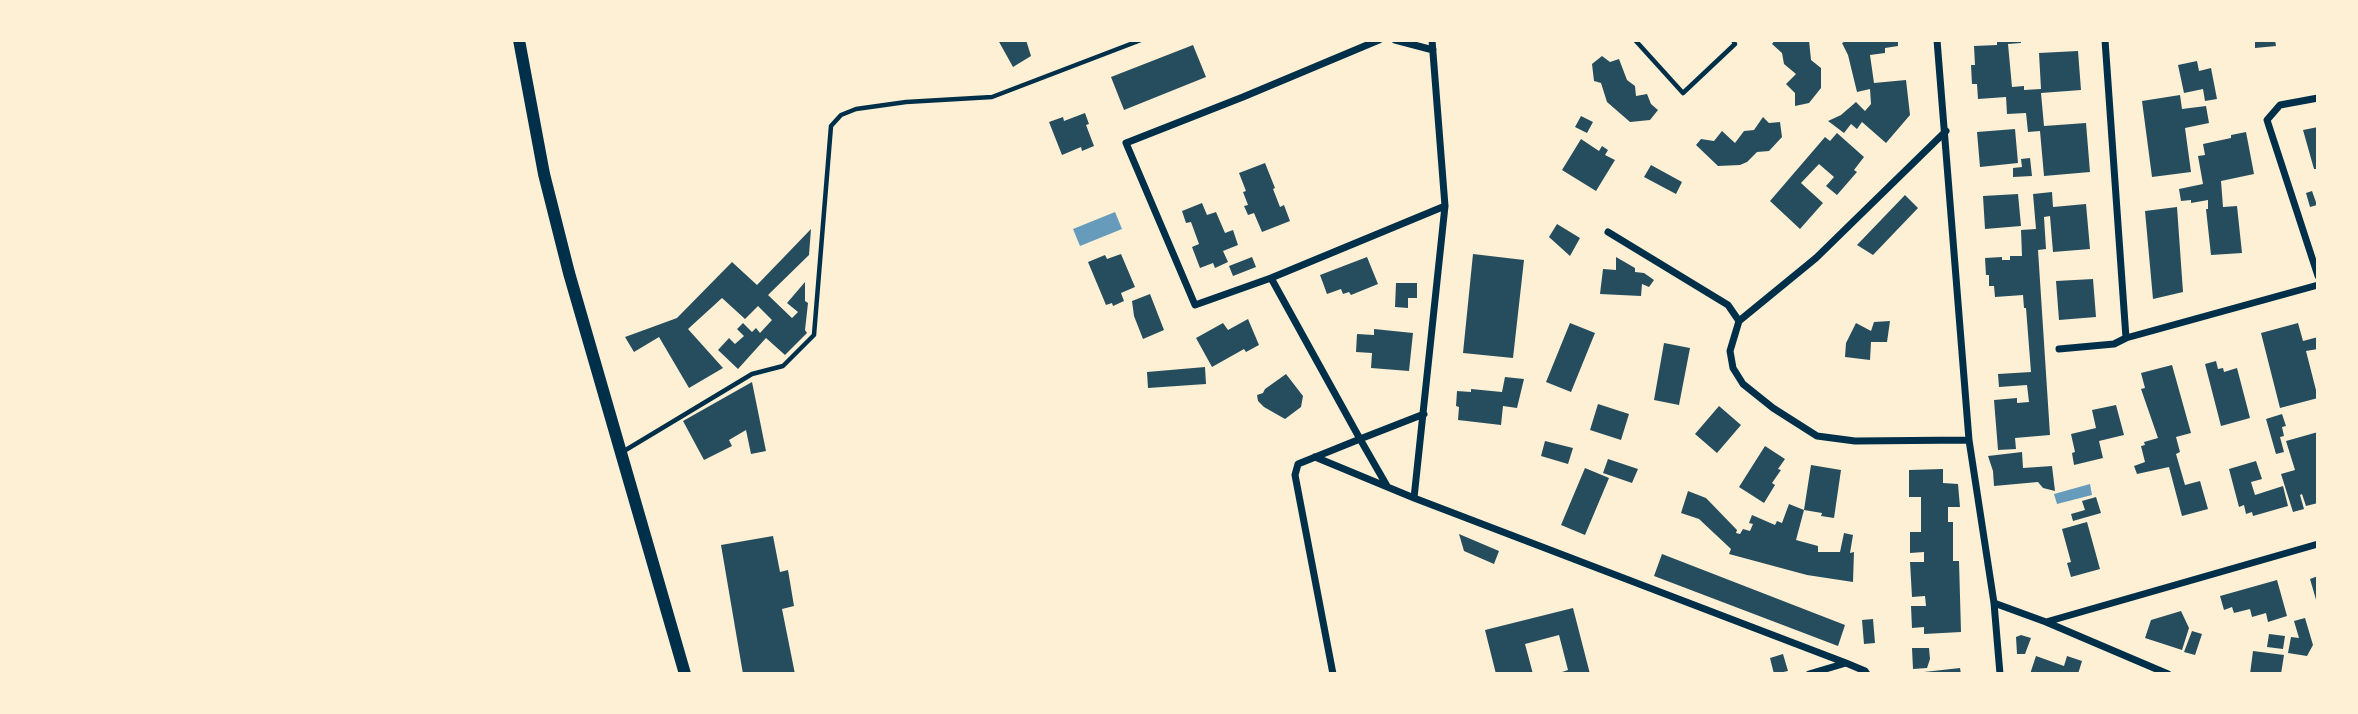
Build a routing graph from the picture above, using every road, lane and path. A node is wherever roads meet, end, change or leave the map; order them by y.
1 (519, 40) edge
2 (1141, 40) edge
3 (1379, 40) edge
4 (1395, 40) edge
5 (1432, 40) edge
6 (1635, 40) edge
7 (1733, 40) edge
8 (1937, 40) edge
9 (2105, 40) edge
10 (1433, 50) junction
11 (2318, 99) edge
12 (1945, 131) junction
13 (1445, 206) junction
14 (1608, 232) dead end
15 (2318, 276) edge
16 (1271, 278) junction
17 (2318, 285) edge
18 (1740, 321) junction
19 (2126, 338) junction
20 (2059, 349) dead end
21 (1424, 414) junction
22 (1360, 439) junction
23 (1969, 440) junction
24 (622, 453) junction
25 (1315, 457) junction
26 (1387, 486) junction
27 (1414, 498) junction
28 (2318, 544) edge
29 (1994, 603) junction
30 (2046, 622) junction
31 (1846, 663) junction
32 (685, 674) edge
33 (1333, 674) edge
34 (1809, 674) edge
35 (1867, 674) edge
36 (2000, 674) edge
37 (2168, 674) edge

1 - 24 main road
2 - 24 lane
3 - 16 street
4 - 10 street
5 - 10 street
6 - 7 lane
8 - 12 street
9 - 19 street
10 - 13 street
11 - 15 street
12 - 18 street
12 - 23 street
13 - 16 street
13 - 21 street
14 - 18 street
16 - 22 street
17 - 19 street
18 - 23 street
19 - 20 street
21 - 22 street
21 - 27 street
22 - 25 street
22 - 26 street
23 - 29 street
24 - 32 main road
25 - 26 street
25 - 33 street
26 - 27 street
27 - 31 street
28 - 30 street
29 - 30 street
29 - 36 street
30 - 37 street
31 - 34 street
31 - 35 street

